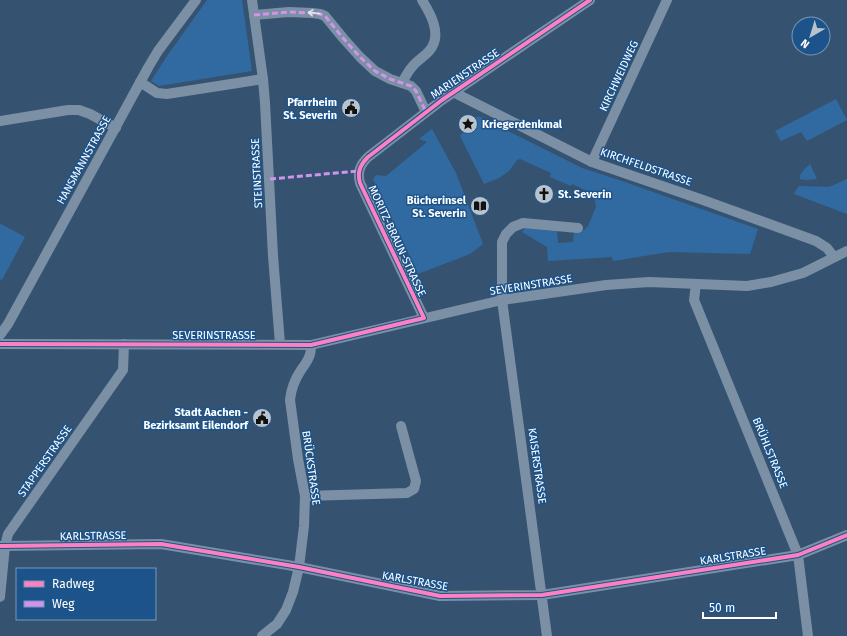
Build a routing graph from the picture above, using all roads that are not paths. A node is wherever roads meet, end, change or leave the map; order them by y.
1 (196, 0) edge
2 (252, 0) edge
3 (422, 0) edge
4 (590, 0) edge
5 (667, 0) edge
6 (254, 15) junction
7 (263, 79) junction
8 (140, 82) junction
9 (402, 83) junction
10 (453, 92) junction
11 (426, 112) junction
12 (0, 121) edge
13 (116, 128) junction
14 (592, 162) junction
15 (358, 170) joint
16 (578, 228) dead end
17 (847, 251) edge
18 (834, 257) junction
19 (696, 284) junction
20 (502, 300) junction
21 (424, 318) junction
22 (0, 335) edge
23 (0, 344) edge
24 (124, 344) junction
25 (280, 344) junction
26 (311, 345) junction
27 (401, 426) dead end
28 (305, 496) junction
29 (847, 535) edge
30 (3, 546) edge
31 (798, 555) junction
32 (298, 567) junction
33 (542, 595) junction
34 (0, 597) edge
35 (262, 636) edge
36 (547, 636) edge
37 (808, 636) edge

1 - 8 street, HANSMANNSTRASSE
2 - 6 street, STEINSTRASSE
3 - 9 street
4 - 10 street, MARIENSTRASSE
5 - 14 street, KIRCHWEIDWEG
6 - 7 street, STEINSTRASSE
9 -> 6 street
7 - 8 street
7 - 25 street, STEINSTRASSE
8 - 13 street, HANSMANNSTRASSE
9 - 11 street
10 - 11 street, MARIENSTRASSE
10 - 14 street, KIRCHFELDSTRASSE
11 - 15 street, MARIENSTRASSE
12 - 13 street
13 - 22 street, HANSMANNSTRASSE
14 - 18 street, KIRCHFELDSTRASSE
15 - 21 street, MORITZ-BRAUN-STRASSE
16 - 20 street, KAISERSTRASSE
17 - 18 street, SEVERINSTRASSE
18 - 19 street, SEVERINSTRASSE
19 - 20 street, SEVERINSTRASSE
19 - 31 street, BRÜHLSTRASSE
20 - 21 street, SEVERINSTRASSE
20 - 33 street, KAISERSTRASSE
21 - 26 street, SEVERINSTRASSE
23 - 24 street, SEVERINSTRASSE
24 - 25 street, SEVERINSTRASSE
24 - 30 street, STAPPERSTRASSE
25 - 26 street, SEVERINSTRASSE
26 - 28 street, BRÜCKSTRASSE
27 - 28 street
28 - 32 street, BRÜCKSTRASSE
29 - 31 street, KARLSTRASSE
30 - 32 street, KARLSTRASSE
30 - 34 street, STAPPERSTRASSE
31 - 33 street, KARLSTRASSE
31 - 37 street, BRÜHLSTRASSE
32 - 33 street, KARLSTRASSE
32 - 35 street, BRÜCKSTRASSE
33 - 36 street, KAISERSTRASSE

